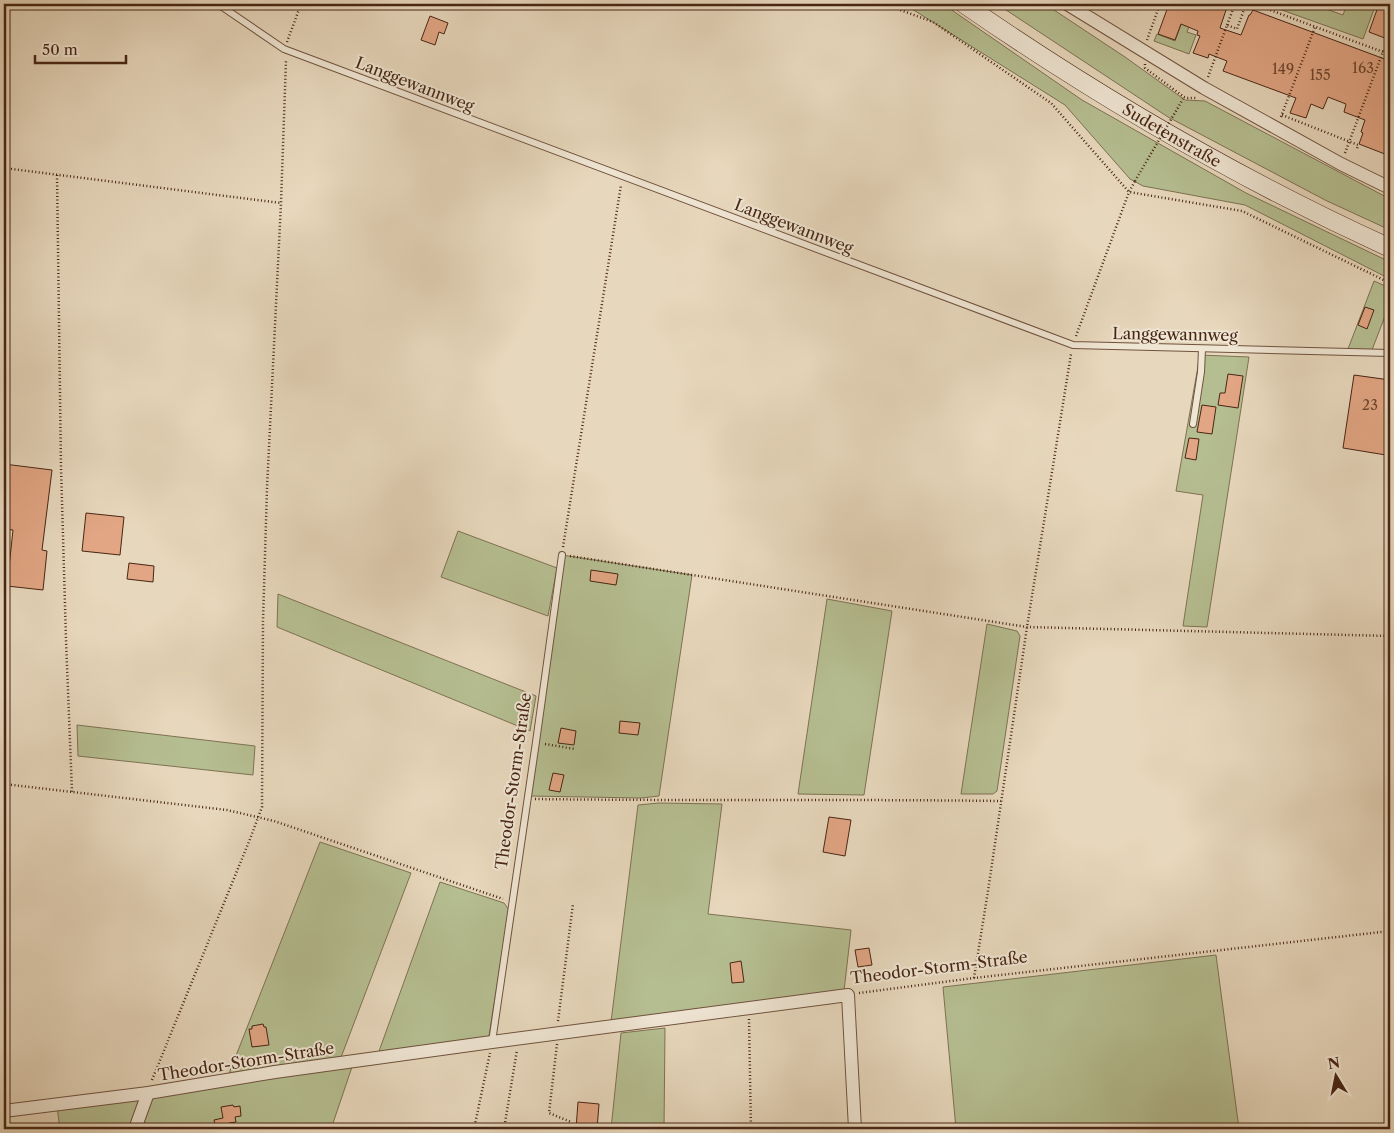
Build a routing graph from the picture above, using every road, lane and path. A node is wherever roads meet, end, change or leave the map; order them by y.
1 (218, 4) edge
2 (301, 4) edge
3 (884, 4) edge
4 (964, 4) edge
5 (1067, 4) edge
6 (1160, 4) edge
7 (1235, 4) edge
8 (1246, 4) edge
9 (1254, 4) edge
10 (1227, 25) junction
11 (1315, 27) junction
12 (284, 49) junction
13 (1143, 50) junction
14 (1384, 50) junction
15 (1390, 51) edge
16 (1202, 93) junction
17 (1282, 114) junction
18 (1276, 129) junction
19 (1349, 141) junction
20 (1357, 149) dead end
21 (1341, 164) junction
22 (4, 168) edge
23 (57, 175) junction
24 (623, 176) junction
25 (1390, 188) edge
26 (1129, 192) junction
27 (281, 203) junction
28 (1390, 248) edge
29 (1390, 284) edge
30 (1072, 346) junction
31 (1202, 349) junction
32 (1390, 353) edge
33 (1193, 424) dead end
34 (562, 555) junction
35 (1027, 627) junction
36 (1390, 636) edge
37 (536, 742) junction
38 (575, 749) dead end
39 (4, 784) edge
40 (72, 792) junction
41 (527, 798) junction
42 (1001, 801) junction
43 (258, 818) junction
44 (512, 902) junction
45 (1390, 931) edge
46 (974, 978) junction
47 (848, 995) junction
48 (749, 1008) junction
49 (519, 1038) junction
50 (492, 1042) junction
51 (148, 1093) junction
52 (4, 1111) edge
53 (135, 1129) edge
54 (474, 1129) edge
55 (504, 1129) edge
56 (751, 1129) edge
57 (855, 1129) edge

1 - 12 lane, Langgewannweg
2 - 12 path
3 - 26 path
4 - 28 main road, Sudetenstraße
5 - 13 street
6 - 13 path
7 - 10 path
8 - 10 path
9 - 11 path
10 - 16 path
11 - 14 path
11 - 17 path
12 - 24 lane, Langgewannweg
12 - 27 path
13 - 16 street
14 - 15 path
14 - 19 path
16 - 18 street
16 - 26 path, bridge
17 - 18 path
17 - 19 path
18 - 21 street
19 - 20 path
19 - 21 path
21 - 25 street
22 - 23 path
23 - 27 path
23 - 40 path
24 - 30 lane, Langgewannweg
24 - 34 path
26 - 29 path
26 - 30 path
27 - 43 path
30 - 31 lane, Langgewannweg
30 - 35 path
31 - 32 lane, Langgewannweg
31 - 33 lane
34 - 35 path
34 - 37 lane, Theodor-Storm-Straße
35 - 36 path
35 - 42 path
37 - 38 path
37 - 41 lane, Theodor-Storm-Straße
39 - 40 path
40 - 43 path
41 - 42 path
41 - 44 lane, Theodor-Storm-Straße
42 - 46 path
43 - 44 path
43 - 51 path
44 - 50 lane, Theodor-Storm-Straße
45 - 46 path, Theodor-Storm-Straße
46 - 47 path, Theodor-Storm-Straße
47 - 48 street, Theodor-Storm-Straße
47 - 57 street
48 - 49 street, Theodor-Storm-Straße
48 - 56 path
49 - 50 street, Theodor-Storm-Straße
49 - 55 path
50 - 51 street, Theodor-Storm-Straße
50 - 54 path
51 - 52 street, Theodor-Storm-Straße
51 - 53 street

